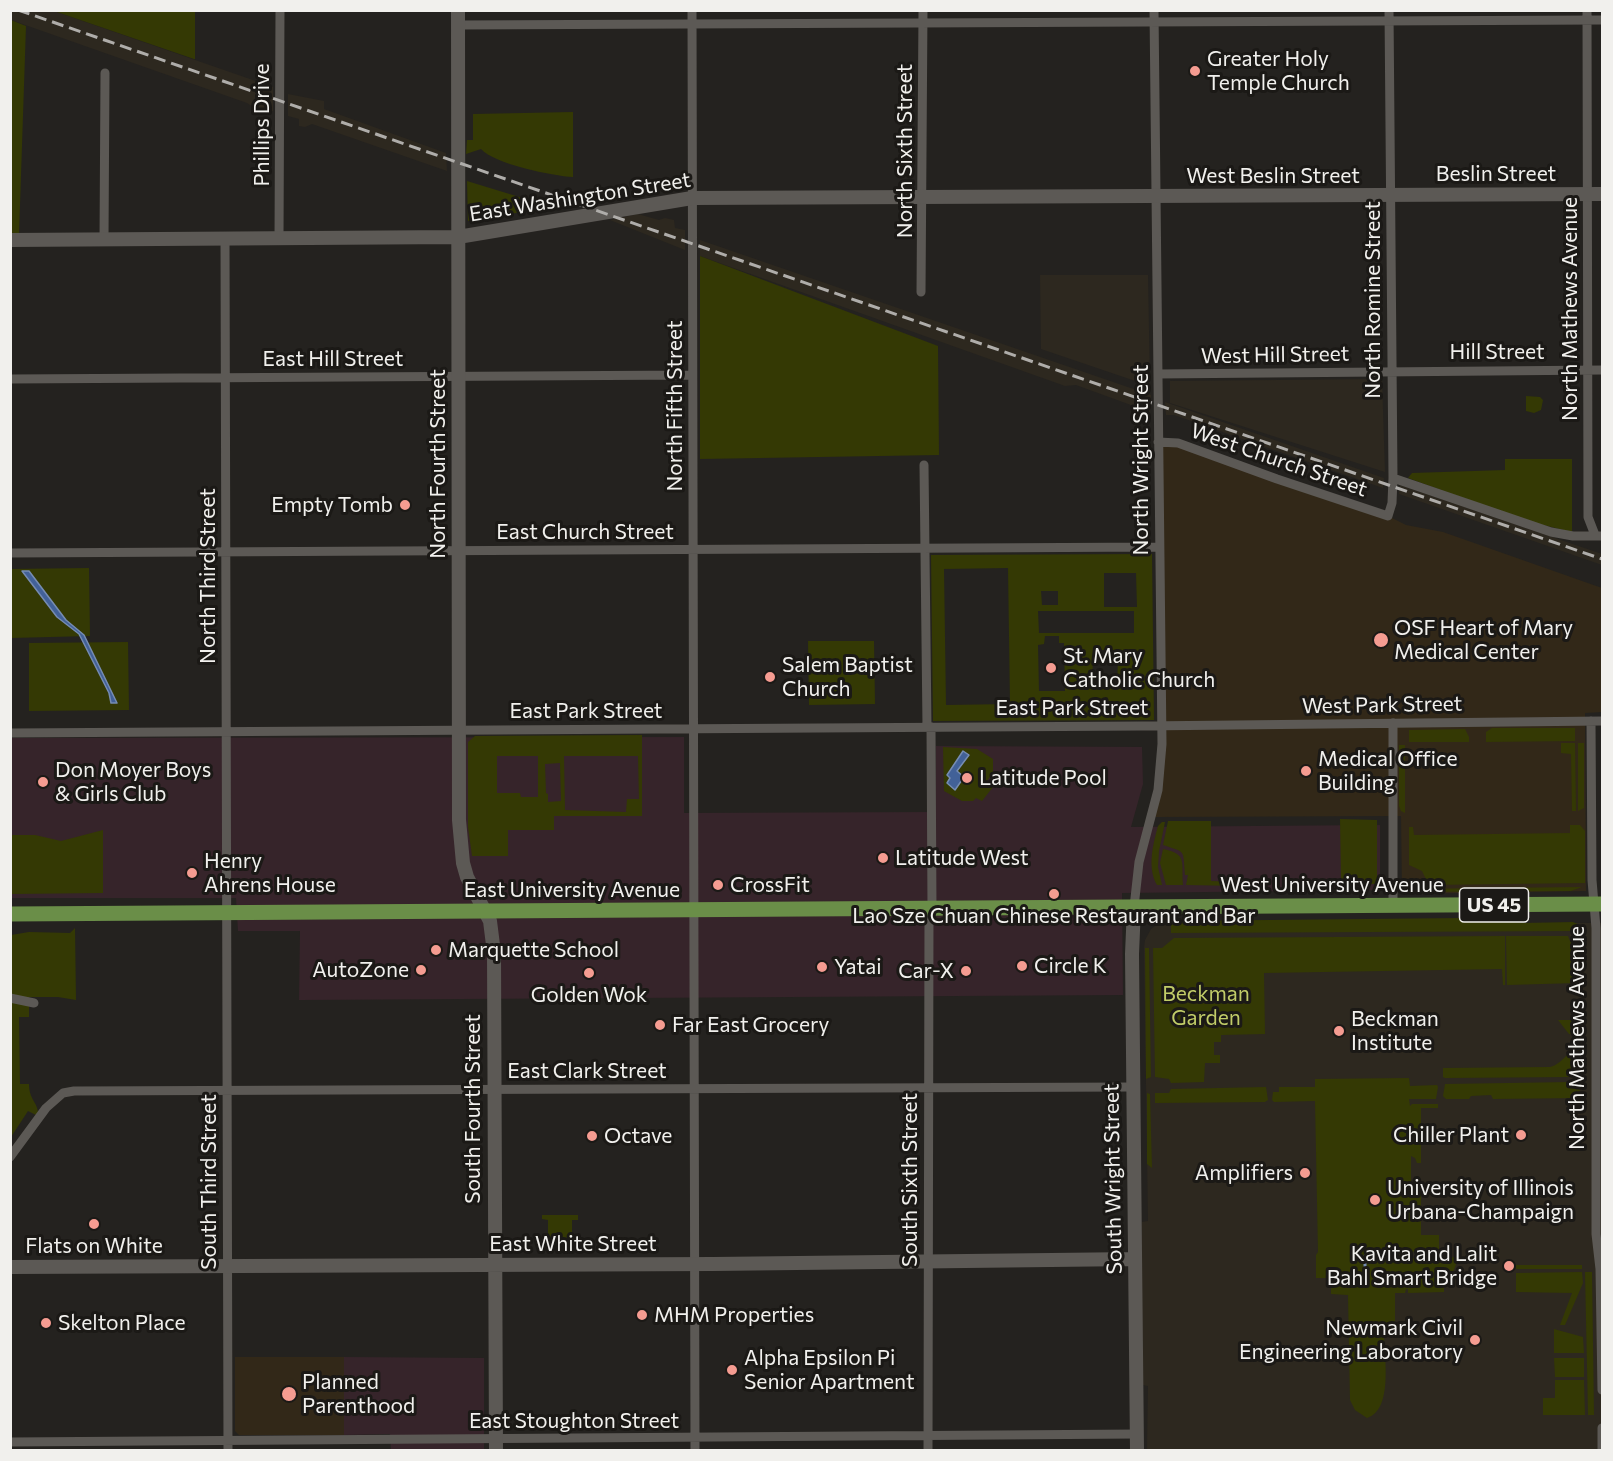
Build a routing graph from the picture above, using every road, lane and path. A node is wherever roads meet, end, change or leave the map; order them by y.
1 (280, 10) edge
2 (458, 10) edge
3 (692, 10) edge
4 (923, 10) edge
5 (1154, 10) edge
6 (1587, 15) edge
7 (1389, 16) edge
8 (1602, 20) edge
9 (1154, 21) junction
10 (923, 22) junction
11 (692, 23) junction
12 (458, 25) junction
13 (105, 73) dead end
14 (1588, 194) junction
15 (1602, 194) edge
16 (1390, 196) junction
17 (1156, 197) junction
18 (692, 198) junction
19 (923, 198) junction
20 (458, 237) junction
21 (225, 239) junction
22 (279, 239) junction
23 (10, 240) edge
24 (104, 240) junction
25 (921, 292) dead end
26 (1588, 370) junction
27 (1602, 370) edge
28 (1392, 371) junction
29 (1158, 374) junction
30 (692, 375) junction
31 (458, 377) junction
32 (225, 378) junction
33 (10, 379) edge
34 (1158, 442) junction
35 (924, 465) dead end
36 (1392, 478) junction
37 (1388, 516) joint
38 (1599, 535) edge
39 (1159, 547) junction
40 (926, 548) junction
41 (693, 550) junction
42 (459, 551) junction
43 (225, 552) junction
44 (10, 553) edge
45 (1591, 721) junction
46 (1602, 721) edge
47 (1392, 723) junction
48 (1162, 726) junction
49 (929, 727) junction
50 (693, 728) junction
51 (459, 730) junction
52 (225, 731) junction
53 (10, 733) edge
54 (1598, 904) edge
55 (1394, 906) junction
56 (1134, 907) junction
57 (930, 909) junction
58 (693, 910) junction
59 (487, 911) junction
60 (226, 913) junction
61 (10, 914) edge
62 (10, 998) edge
63 (34, 1003) dead end
64 (928, 1087) junction
65 (1133, 1087) junction
66 (694, 1089) junction
67 (494, 1090) junction
68 (226, 1091) junction
69 (10, 1157) edge
70 (1136, 1260) junction
71 (928, 1261) junction
72 (694, 1264) junction
73 (494, 1265) junction
74 (10, 1267) edge
75 (227, 1267) junction
76 (1602, 1390) edge
77 (1602, 1428) edge
78 (1138, 1434) junction
79 (928, 1436) junction
80 (695, 1438) junction
81 (10, 1442) edge
82 (496, 1445) edge
83 (228, 1446) edge
84 (695, 1450) edge
85 (928, 1450) edge
86 (1137, 1450) edge
87 (1602, 1450) edge

1 - 22 street, Phillips Drive
2 - 12 street, North Fourth Street
3 - 11 street, North Fifth Street
4 - 10 street, North Sixth Street
5 - 9 street, North Wright Street
6 - 7 street
6 - 8 street
6 - 14 street, North Mathews Avenue
7 - 9 street
7 - 16 street, North Romine Street
9 - 10 street
9 - 17 street, North Wright Street
10 - 11 street
10 - 19 street, North Sixth Street
11 - 12 street
11 - 18 street, North Fifth Street
12 - 20 street, North Fourth Street
13 - 24 street
14 - 15 street, Beslin Street
14 - 16 street, Beslin Street
14 - 26 street, North Mathews Avenue
16 - 17 street, West Beslin Street
16 - 28 street, North Romine Street
17 - 19 street, East Washington Street
17 - 29 street, North Wright Street
18 - 19 street, East Washington Street
18 - 20 street, East Washington Street
18 - 30 street, North Fifth Street
19 - 25 street, North Sixth Street
20 - 22 street, East Washington Street
20 - 31 street, North Fourth Street
21 - 22 street, East Washington Street
21 - 24 street, East Washington Street
21 - 32 street, North Third Street
23 - 24 street, East Washington Street
26 - 27 street, Hill Street
26 - 28 street, Hill Street
26 - 38 street, North Mathews Avenue
28 - 29 street, West Hill Street
28 - 36 street, North Romine Street
29 - 34 street, North Wright Street
30 - 31 street, East Hill Street
30 - 41 street, North Fifth Street
31 - 32 street, East Hill Street
31 - 42 street, North Fourth Street
32 - 33 street, East Hill Street
32 - 43 street, North Third Street
34 - 37 street, West Church Street
34 - 39 street, North Wright Street
35 - 40 street
36 - 37 street, North Romine Street
36 - 38 street
39 - 40 street, East Church Street
39 - 48 street, North Wright Street
40 - 41 street, East Church Street
40 - 49 street
41 - 42 street, East Church Street
41 - 50 street, North Fifth Street
42 - 43 street, East Church Street
42 - 51 street, North Fourth Street
43 - 44 street, East Church Street
43 - 52 street, North Third Street
45 - 46 street, West Park Street
45 - 47 street, West Park Street
45 - 54 street, North Mathews Avenue
47 - 48 street, West Park Street
47 - 55 street
48 - 49 street, East Park Street
48 - 56 street, North Wright Street
49 - 50 street, East Park Street
49 - 57 street
50 - 51 street, East Park Street
50 - 58 street, North Fifth Street
51 - 52 street, East Park Street
51 - 59 street, North Fourth Street
52 - 53 street, East Park Street
52 - 60 street, North Third Street
54 - 55 main road, West University Avenue / US 45
54 - 76 street, North Mathews Avenue
55 - 56 main road, West University Avenue / US 45
56 - 57 main road, East University Avenue
56 - 65 street, South Wright Street
57 - 58 main road, East University Avenue
57 - 64 street, South Sixth Street
58 - 59 main road, East University Avenue
58 - 66 street, North Fifth Street
59 - 60 main road, East University Avenue
59 - 67 street, South Fourth Street
60 - 61 main road, East University Avenue
60 - 68 street, South Third Street
62 - 63 street
64 - 65 street, East Clark Street
64 - 66 street, East Clark Street
64 - 71 street, South Sixth Street
65 - 70 street, South Wright Street
66 - 67 street, East Clark Street
66 - 72 street, North Fifth Street
67 - 68 street, East Clark Street
67 - 73 street, South Fourth Street
68 - 69 street, East Clark Street
68 - 75 street, South Third Street
70 - 71 street, East White Street
70 - 78 street, South Wright Street
71 - 72 street, East White Street
71 - 79 street, South Sixth Street
72 - 73 street, East White Street
72 - 80 street, North Fifth Street
73 - 75 street, East White Street
73 - 82 street, South Fourth Street
74 - 75 street, East White Street
75 - 83 street, South Third Street
77 - 87 street
78 - 79 street, East Stoughton Street
78 - 86 street, South Wright Street
79 - 80 street, East Stoughton Street
79 - 85 street, South Sixth Street
80 - 82 street, East Stoughton Street
80 - 84 street, North Fifth Street
81 - 83 street, East Stoughton Street
82 - 83 street, East Stoughton Street

